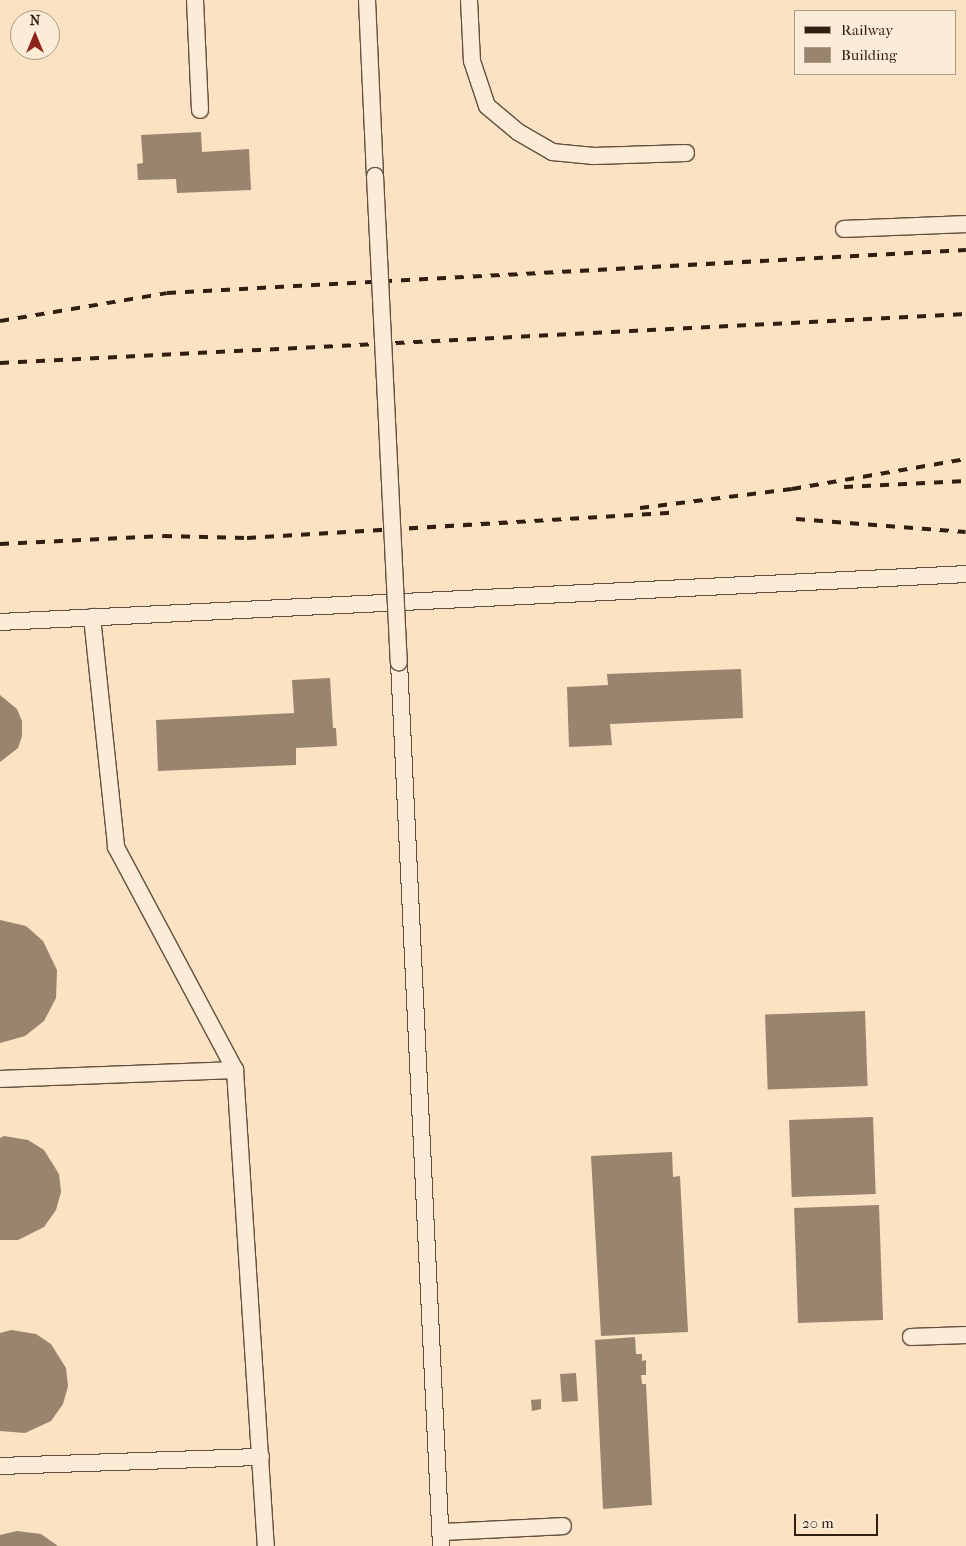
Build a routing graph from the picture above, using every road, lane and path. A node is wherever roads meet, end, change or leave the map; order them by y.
1 (195, 0) edge
2 (367, 0) edge
3 (469, 0) edge
4 (200, 110) dead end
5 (686, 153) dead end
6 (966, 224) edge
7 (844, 229) dead end
8 (966, 574) edge
9 (92, 617) junction
10 (0, 622) edge
11 (236, 1070) junction
12 (0, 1079) edge
13 (966, 1335) edge
14 (911, 1337) dead end
15 (261, 1457) junction
16 (0, 1466) edge
17 (563, 1526) dead end
18 (441, 1539) edge
19 (266, 1546) edge

1 - 4 lane
2 - 18 lane, bridge
3 - 5 lane
6 - 7 lane
8 - 9 lane
9 - 10 lane
9 - 11 lane
11 - 12 lane
11 - 15 lane
13 - 14 lane
15 - 16 lane
15 - 19 lane
17 - 18 lane

